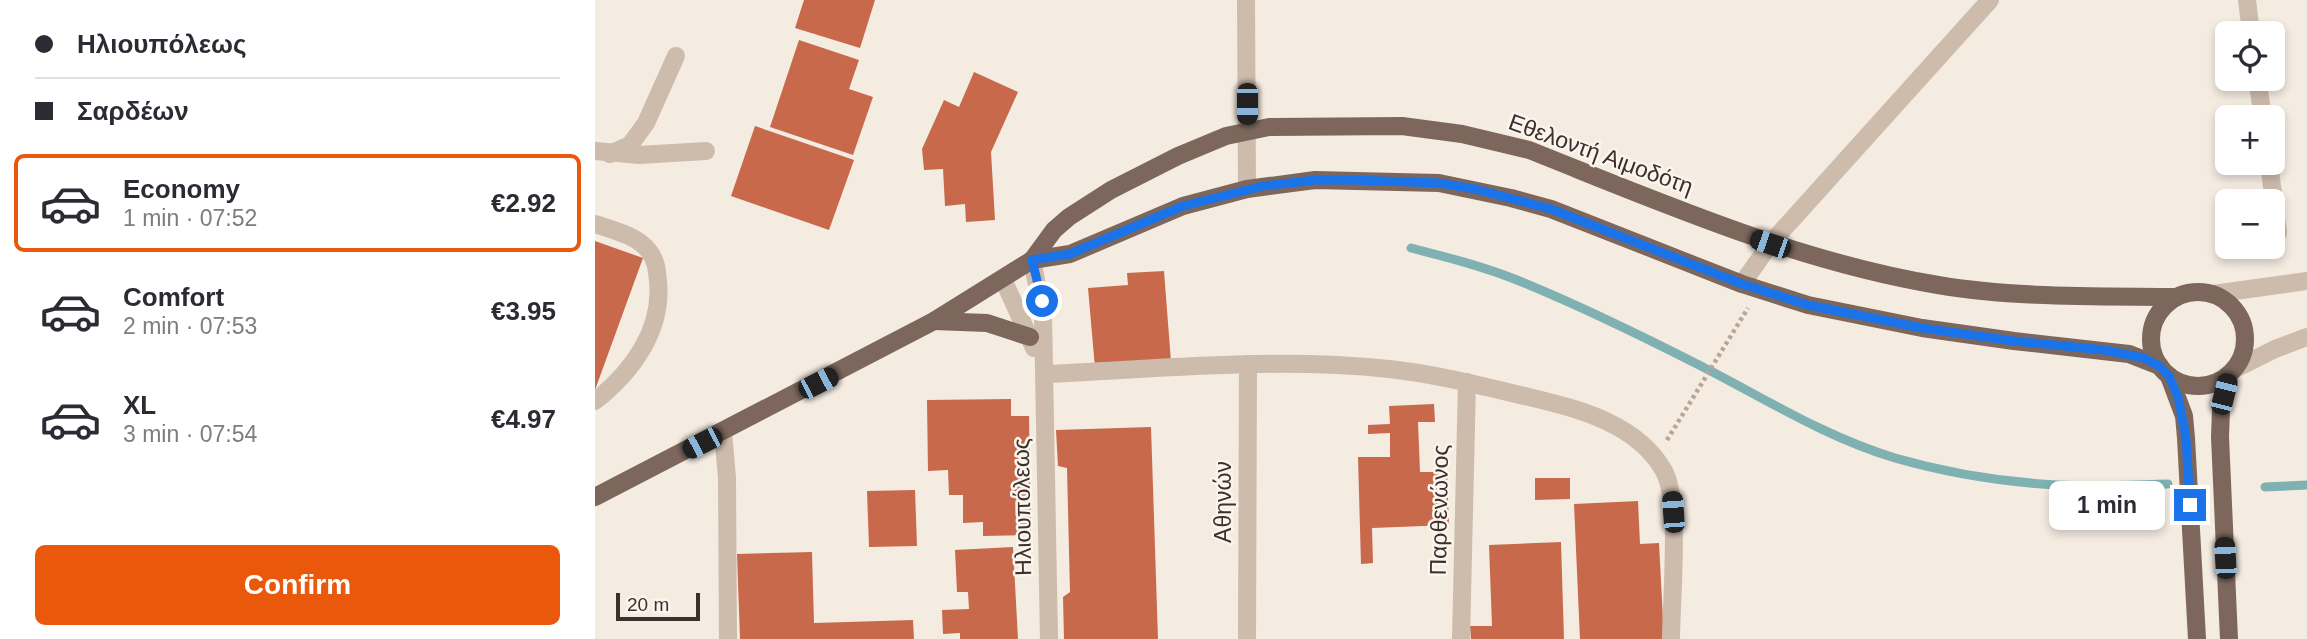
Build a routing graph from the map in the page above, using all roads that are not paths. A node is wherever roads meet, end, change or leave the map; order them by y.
1 (1246, 0) edge
2 (1990, 0) edge
3 (2247, 0) edge
4 (2250, 21) edge
5 (676, 56) dead end
6 (1248, 130) junction
7 (706, 151) dead end
8 (602, 153) edge
9 (1247, 189) junction
10 (595, 223) edge
11 (1770, 244) junction
12 (1032, 260) junction
13 (1003, 279) junction
14 (2307, 281) edge
15 (1751, 287) junction
16 (2213, 294) junction
17 (2177, 296) junction
18 (934, 321) junction
19 (1030, 337) junction
20 (2307, 337) edge
21 (1248, 364) junction
22 (2164, 371) junction
23 (2232, 372) junction
24 (1045, 374) junction
25 (1467, 382) junction
26 (595, 401) edge
27 (723, 432) junction
28 (595, 497) edge
29 (728, 639) edge
30 (1049, 639) edge
31 (1247, 639) edge
32 (1461, 639) edge
33 (1671, 639) edge
34 (2197, 639) edge
35 (2229, 639) edge

1 - 6 street
2 - 11 street
3 - 4 street
5 - 8 street
6 - 9 street
6 - 11 main road, Εθελοντή Αιμοδότη
6 - 12 main road, Εθελοντή Αιμοδότη
7 - 8 street
9 - 12 main road
9 - 15 main road
10 - 26 street
11 - 15 street
11 - 17 main road, Εθελοντή Αιμοδότη
12 - 13 main road
12 - 24 street, Ηλιουπόλεως
13 - 18 main road
13 - 19 street, Ηλιουπόλεως
14 - 16 street
15 - 22 main road
16 - 17 main road
16 - 23 main road
17 - 22 main road
18 - 19 main road
18 - 27 main road
19 - 24 street, Ηλιουπόλεως
20 - 23 street
21 - 24 street
21 - 25 street
21 - 31 street, Αθηνών
22 - 23 main road
22 - 34 main road
23 - 35 main road
24 - 30 street, Ηλιουπόλεως
25 - 32 street, Παρθενώνος
25 - 33 street
27 - 28 main road
27 - 29 street

